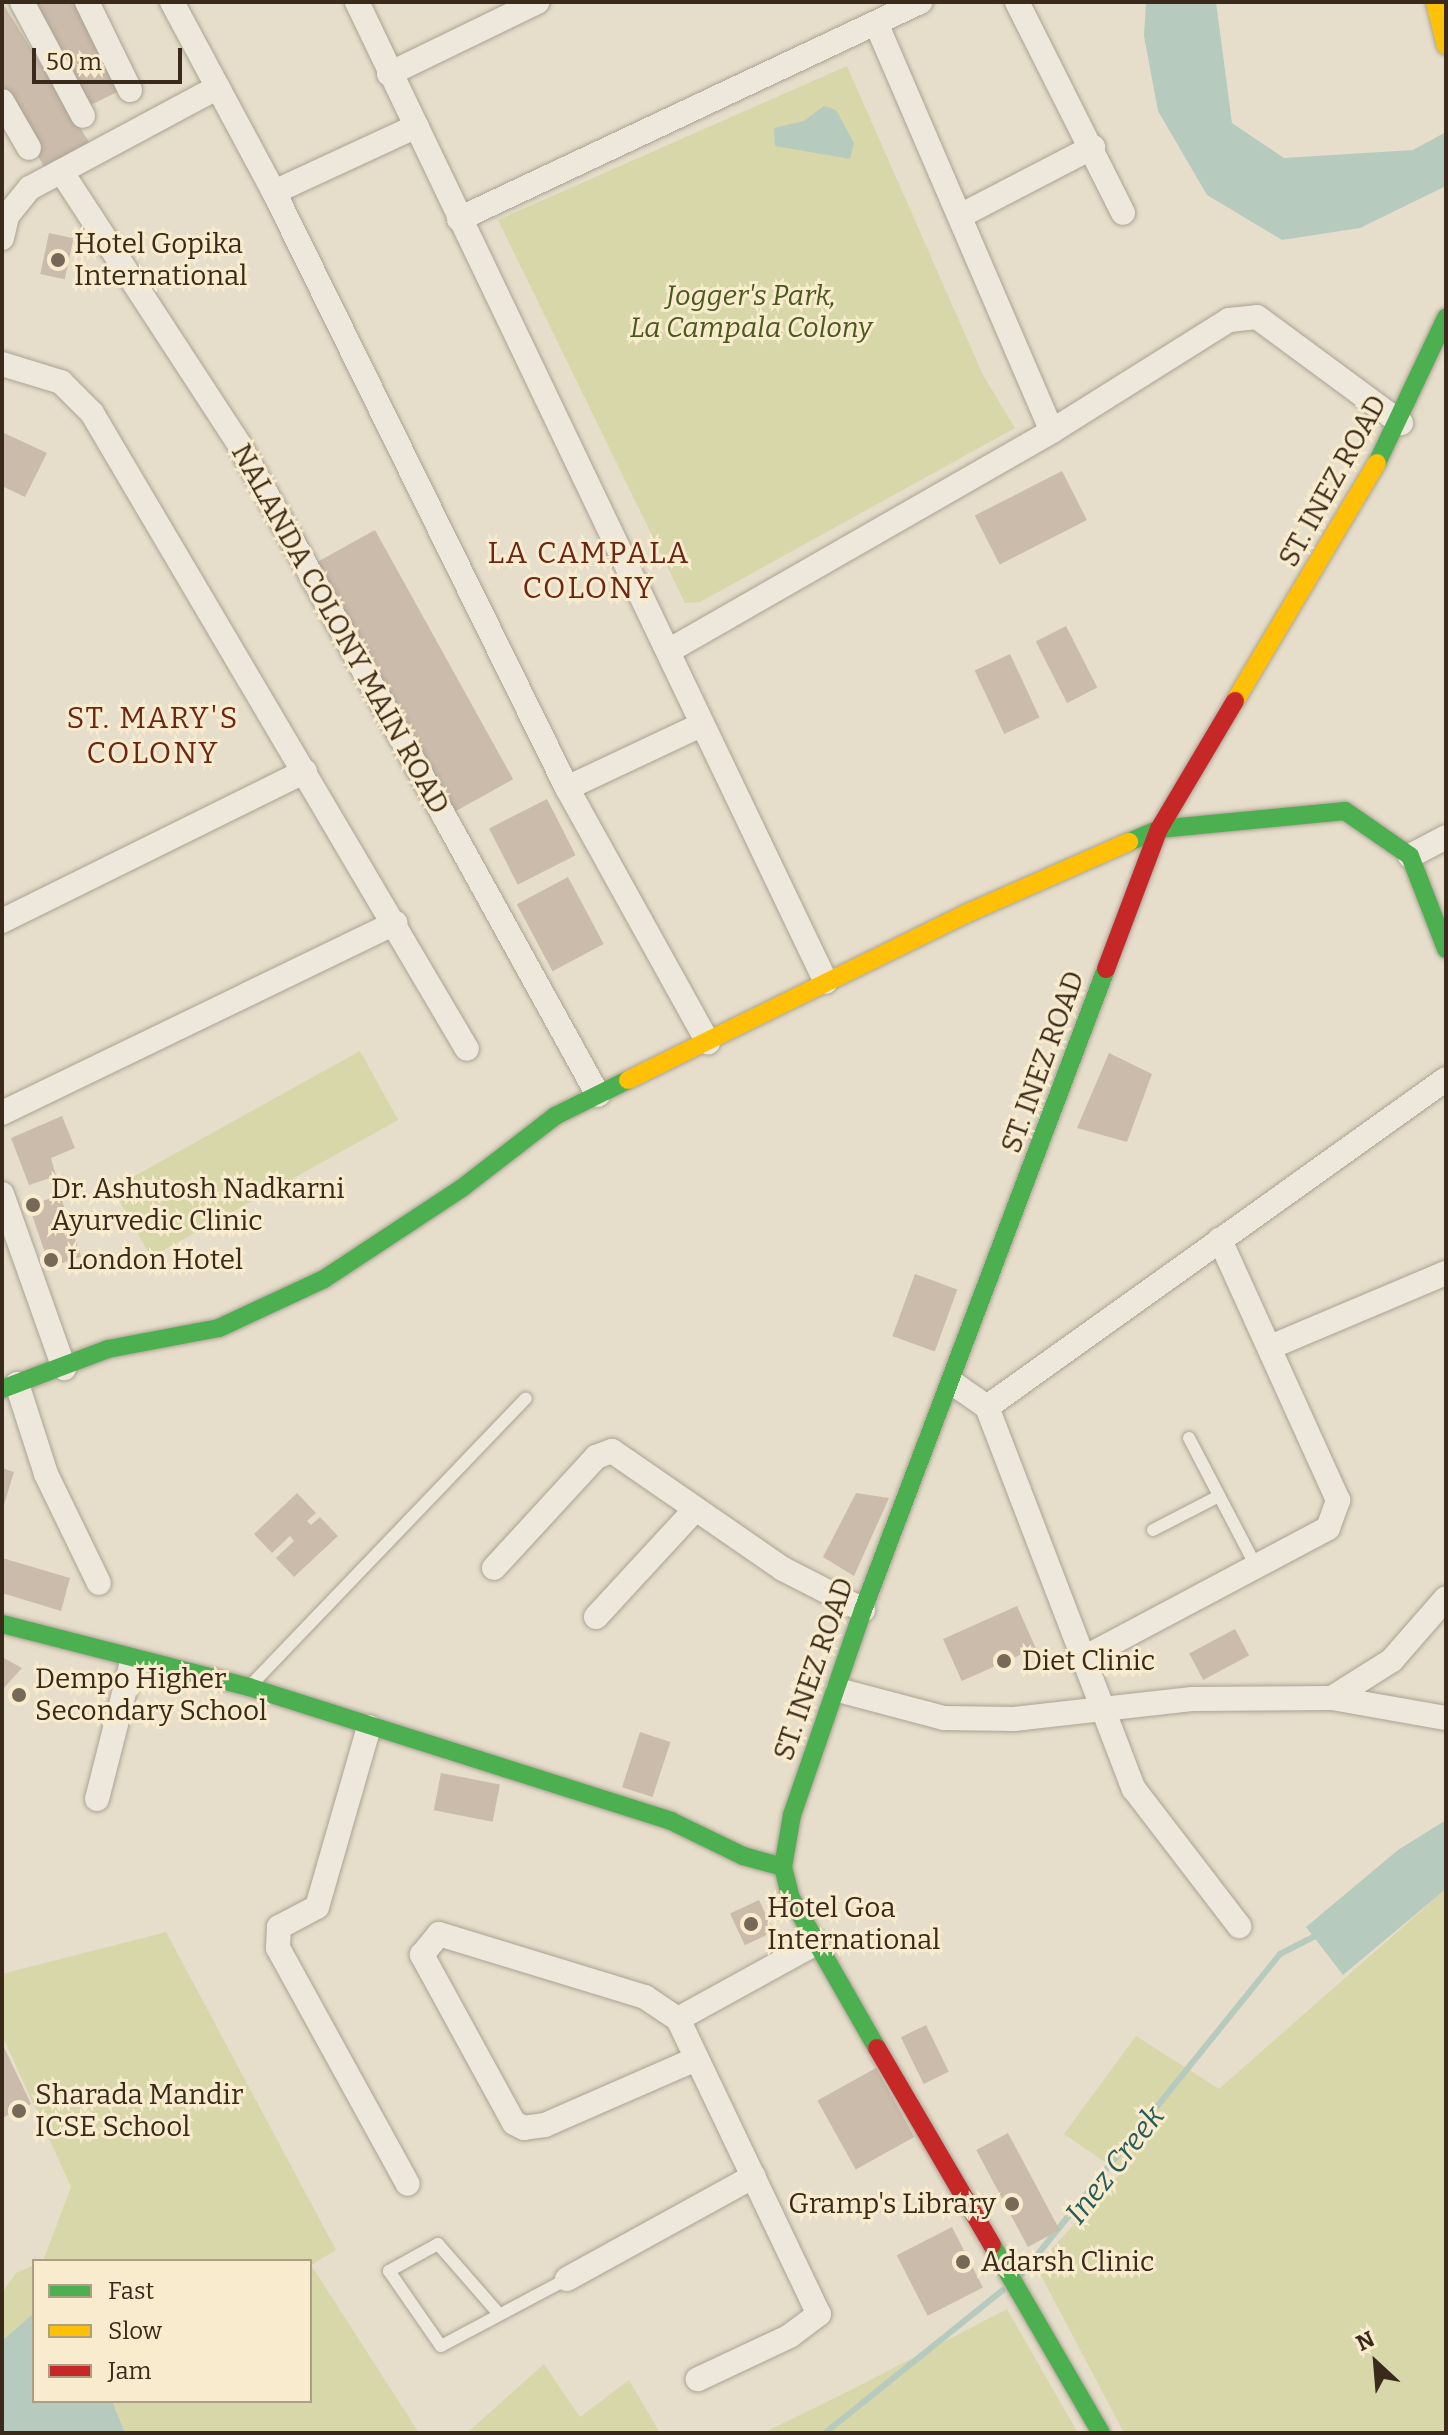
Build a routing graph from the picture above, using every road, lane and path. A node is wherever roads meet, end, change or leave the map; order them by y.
1 (22, 2) edge
2 (87, 2) edge
3 (172, 2) edge
4 (357, 2) edge
5 (920, 2) edge
6 (1017, 2) edge
7 (1435, 2) edge
8 (527, 4) edge
9 (876, 23) junction
10 (1446, 46) edge
11 (389, 74) junction
12 (218, 87) junction
13 (130, 90) dead end
14 (2, 101) edge
15 (83, 116) dead end
16 (417, 126) junction
17 (1093, 147) junction
18 (29, 148) dead end
19 (63, 174) junction
20 (274, 192) junction
21 (1123, 213) dead end
22 (960, 216) junction
23 (459, 219) junction
24 (2, 238) edge
25 (1446, 318) edge
26 (2, 364) edge
27 (1401, 423) junction
28 (1052, 431) junction
29 (670, 650) junction
30 (701, 725) junction
31 (305, 771) junction
32 (567, 788) junction
33 (1159, 829) junction
34 (1446, 837) edge
35 (1410, 856) junction
36 (2, 921) edge
37 (395, 923) junction
38 (1446, 949) edge
39 (826, 982) junction
40 (708, 1042) junction
41 (467, 1049) dead end
42 (1446, 1079) edge
43 (598, 1095) junction
44 (2, 1113) edge
45 (2, 1194) edge
46 (1220, 1240) junction
47 (1446, 1273) edge
48 (1273, 1346) junction
49 (64, 1368) junction
50 (954, 1384) junction
51 (10, 1386) edge
52 (526, 1398) dead end
53 (987, 1407) junction
54 (1189, 1438) dead end
55 (1219, 1496) junction
56 (693, 1512) junction
57 (1153, 1530) dead end
58 (1256, 1566) junction
59 (494, 1568) dead end
60 (99, 1583) dead end
61 (1446, 1598) edge
62 (863, 1610) junction
63 (596, 1617) dead end
64 (2, 1624) edge
65 (1080, 1660) junction
66 (132, 1662) junction
67 (249, 1687) junction
68 (838, 1690) junction
69 (1332, 1698) junction
70 (1100, 1712) junction
71 (1446, 1718) edge
72 (369, 1727) junction
73 (97, 1799) dead end
74 (783, 1867) junction
75 (1239, 1926) dead end
76 (816, 1943) junction
77 (678, 2019) junction
78 (696, 2059) junction
79 (754, 2176) junction
80 (408, 2184) dead end
81 (567, 2279) joint
82 (499, 2314) junction
83 (698, 2379) dead end
84 (1101, 2433) edge

1 - 15 street
2 - 13 street
3 - 12 street
4 - 11 street
5 - 9 street
6 - 17 street
7 - 10 main road
8 - 11 street
9 - 22 street
9 - 23 street
11 - 16 street
12 - 19 street
12 - 20 street
14 - 18 street
16 - 20 street
16 - 23 street
17 - 21 street
17 - 22 street
19 - 24 street
19 - 43 street, NALANDA COLONY MAIN ROAD
20 - 32 street
22 - 28 street
23 - 29 street
25 - 27 main road, ST. INEZ ROAD
26 - 31 street
27 - 28 street
27 - 33 main road, ST. INEZ ROAD
28 - 29 street
29 - 30 street
30 - 32 street
30 - 39 street
31 - 36 street
31 - 37 street
32 - 40 street
33 - 35 main road
33 - 39 main road
33 - 50 main road, ST. INEZ ROAD
34 - 35 street
35 - 38 main road
37 - 41 street
37 - 44 street
39 - 40 main road
40 - 43 main road
42 - 46 street
43 - 49 main road
45 - 49 street
46 - 48 street
46 - 53 street
47 - 48 street
48 - 58 street
49 - 51 main road
50 - 53 street
50 - 62 main road, ST. INEZ ROAD
51 - 60 street
52 - 67 lane
53 - 65 street
54 - 55 lane
55 - 57 lane
55 - 58 lane
56 - 59 street
56 - 62 street
56 - 63 street
58 - 65 street
61 - 69 street
62 - 68 main road, ST. INEZ ROAD
64 - 66 main road
65 - 70 street
66 - 67 main road
66 - 73 street
67 - 72 main road
68 - 70 street
68 - 74 main road, ST. INEZ ROAD
69 - 70 street
69 - 71 street
70 - 75 street
72 - 74 main road
72 - 80 street
74 - 76 main road
76 - 77 street
76 - 84 main road
77 - 78 street
77 - 78 street
78 - 79 street
79 - 81 street
79 - 83 street
81 - 82 lane
82 - 82 lane

